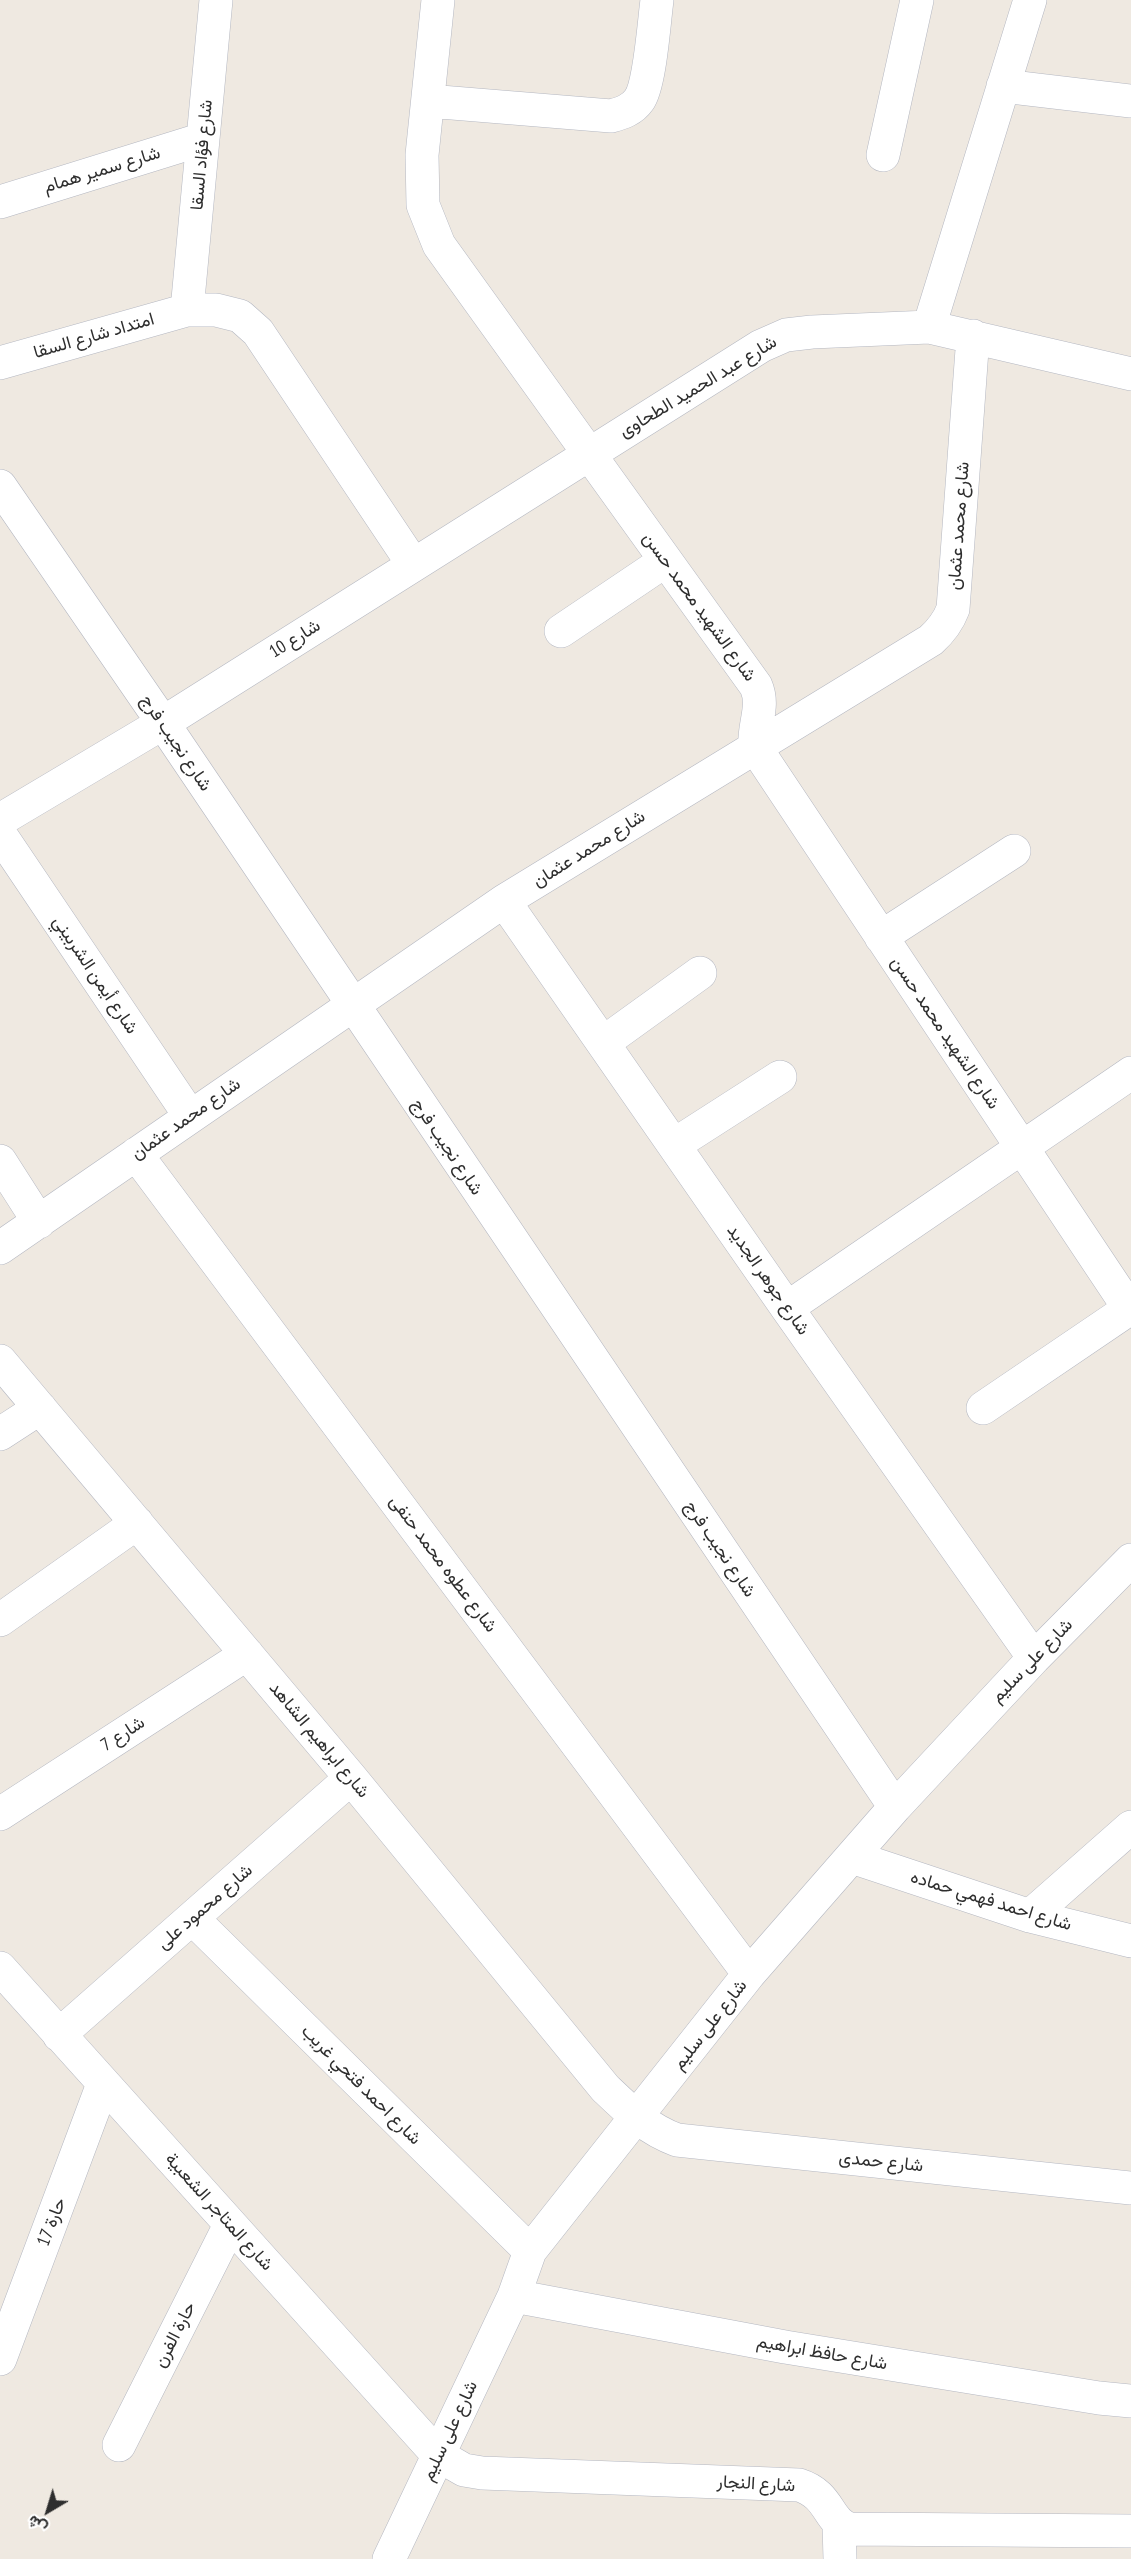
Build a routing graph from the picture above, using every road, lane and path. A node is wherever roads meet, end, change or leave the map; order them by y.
1 (216, 0) edge
2 (438, 0) edge
3 (657, 0) edge
4 (917, 0) edge
5 (1030, 0) edge
6 (1003, 86) junction
7 (428, 101) junction
8 (1131, 101) edge
9 (203, 139) junction
10 (883, 155) dead end
11 (0, 202) edge
12 (188, 309) junction
13 (929, 327) junction
14 (973, 336) junction
15 (2, 356) edge
16 (1131, 374) edge
17 (588, 453) junction
18 (0, 486) edge
19 (665, 561) junction
20 (413, 564) junction
21 (561, 631) dead end
22 (163, 723) junction
23 (755, 747) junction
24 (0, 820) edge
25 (0, 834) edge
26 (1014, 851) dead end
27 (504, 901) junction
28 (881, 937) junction
29 (700, 973) dead end
30 (352, 1005) junction
31 (603, 1043) junction
32 (1131, 1073) edge
33 (780, 1077) dead end
34 (190, 1116) junction
35 (674, 1145) junction
36 (1021, 1148) junction
37 (136, 1154) junction
38 (0, 1161) edge
39 (39, 1222) junction
40 (0, 1248) edge
41 (787, 1308) junction
42 (1130, 1310) edge
43 (0, 1361) edge
44 (40, 1408) junction
45 (983, 1408) dead end
46 (0, 1434) edge
47 (137, 1523) junction
48 (1131, 1560) edge
49 (0, 1620) edge
50 (247, 1654) junction
51 (1034, 1658) junction
52 (351, 1778) junction
53 (895, 1808) junction
54 (0, 1814) edge
55 (1131, 1827) edge
56 (852, 1857) junction
57 (1030, 1916) junction
58 (192, 1918) junction
59 (1131, 1941) edge
60 (0, 1968) edge
61 (749, 1974) junction
62 (59, 2035) junction
63 (104, 2084) junction
64 (637, 2119) junction
65 (1131, 2188) edge
66 (231, 2225) junction
67 (530, 2251) junction
68 (514, 2296) junction
69 (0, 2359) edge
70 (1131, 2401) edge
71 (119, 2445) dead end
72 (438, 2455) junction
73 (839, 2524) junction
74 (1131, 2531) edge
75 (389, 2559) edge
76 (840, 2559) edge

1 - 9 street, شارع فؤاد السقا
2 - 7 street, شارع الشهيد محمد حسن
3 - 7 street
4 - 10 street
5 - 6 street
6 - 8 street
6 - 13 street
7 - 17 street, شارع الشهيد محمد حسن
9 - 11 street, شارع سمير همام
9 - 12 street, شارع فؤاد السقا
12 - 15 street, امتداد شارع السقا
12 - 20 street, امتداد شارع السقا
13 - 14 street, شارع عبد الحميد الطحاوى
13 - 17 street, شارع عبد الحميد الطحاوى
14 - 16 street, شارع عبد الحميد الطحاوى
14 - 23 street, شارع محمد عثمان
17 - 19 street, شارع الشهيد محمد حسن
17 - 20 street, شارع 10
18 - 22 street, شارع نجيب فرج
19 - 21 street
19 - 23 street, شارع الشهيد محمد حسن
20 - 22 street, شارع 10
22 - 24 street, شارع 10
22 - 30 street, شارع نجيب فرج
23 - 27 street, شارع محمد عثمان
23 - 28 street, شارع الشهيد محمد حسن
25 - 34 street, شارع أيمن الشربيني
26 - 28 street
27 - 30 street, شارع محمد عثمان
27 - 31 street, شارع جوهر الجديد
28 - 36 street, شارع الشهيد محمد حسن
29 - 31 street
30 - 34 street, شارع محمد عثمان
30 - 53 street, شارع نجيب فرج
31 - 35 street, شارع جوهر الجديد
32 - 36 street
33 - 35 street
34 - 37 street, شارع محمد عثمان
35 - 41 street, شارع جوهر الجديد
36 - 41 street
36 - 42 street, شارع الشهيد محمد حسن
37 - 39 street, شارع محمد عثمان
37 - 61 street, شارع عطوه محمد حنفى
38 - 39 street
39 - 40 street, شارع محمد عثمان
41 - 51 street, شارع جوهر الجديد
42 - 45 street
43 - 44 street, شارع ابراهيم الشاهد
44 - 46 street
44 - 47 street, شارع ابراهيم الشاهد
47 - 49 street
47 - 50 street, شارع ابراهيم الشاهد
48 - 51 street, شارع على سليم
50 - 52 street, شارع ابراهيم الشاهد
50 - 54 street, شارع 7
51 - 53 street, شارع على سليم
52 - 58 street, شارع محمود على
52 - 64 street, شارع ابراهيم الشاهد
53 - 56 street, شارع على سليم
55 - 57 street
56 - 57 street, شارع احمد فهمي حماده
56 - 61 street, شارع على سليم
57 - 59 street, شارع احمد فهمي حماده
58 - 62 street, شارع محمود على
58 - 67 street, شارع احمد فتحي غريب
60 - 62 street, شارع المتاجر الشعبية
61 - 64 street, شارع على سليم
62 - 63 street, شارع المتاجر الشعبية
63 - 66 street, شارع المتاجر الشعبية
63 - 69 street, حارة 17
64 - 65 street, شارع حمدى
64 - 67 street, شارع على سليم
66 - 71 street, حارة الفرن
66 - 72 street, شارع المتاجر الشعبية
67 - 68 street, شارع على سليم
68 - 70 street, شارع حافظ ابراهيم
68 - 72 street, شارع على سليم
72 - 73 street, شارع النجار
72 - 75 street, شارع على سليم
73 - 74 street
73 - 76 street

